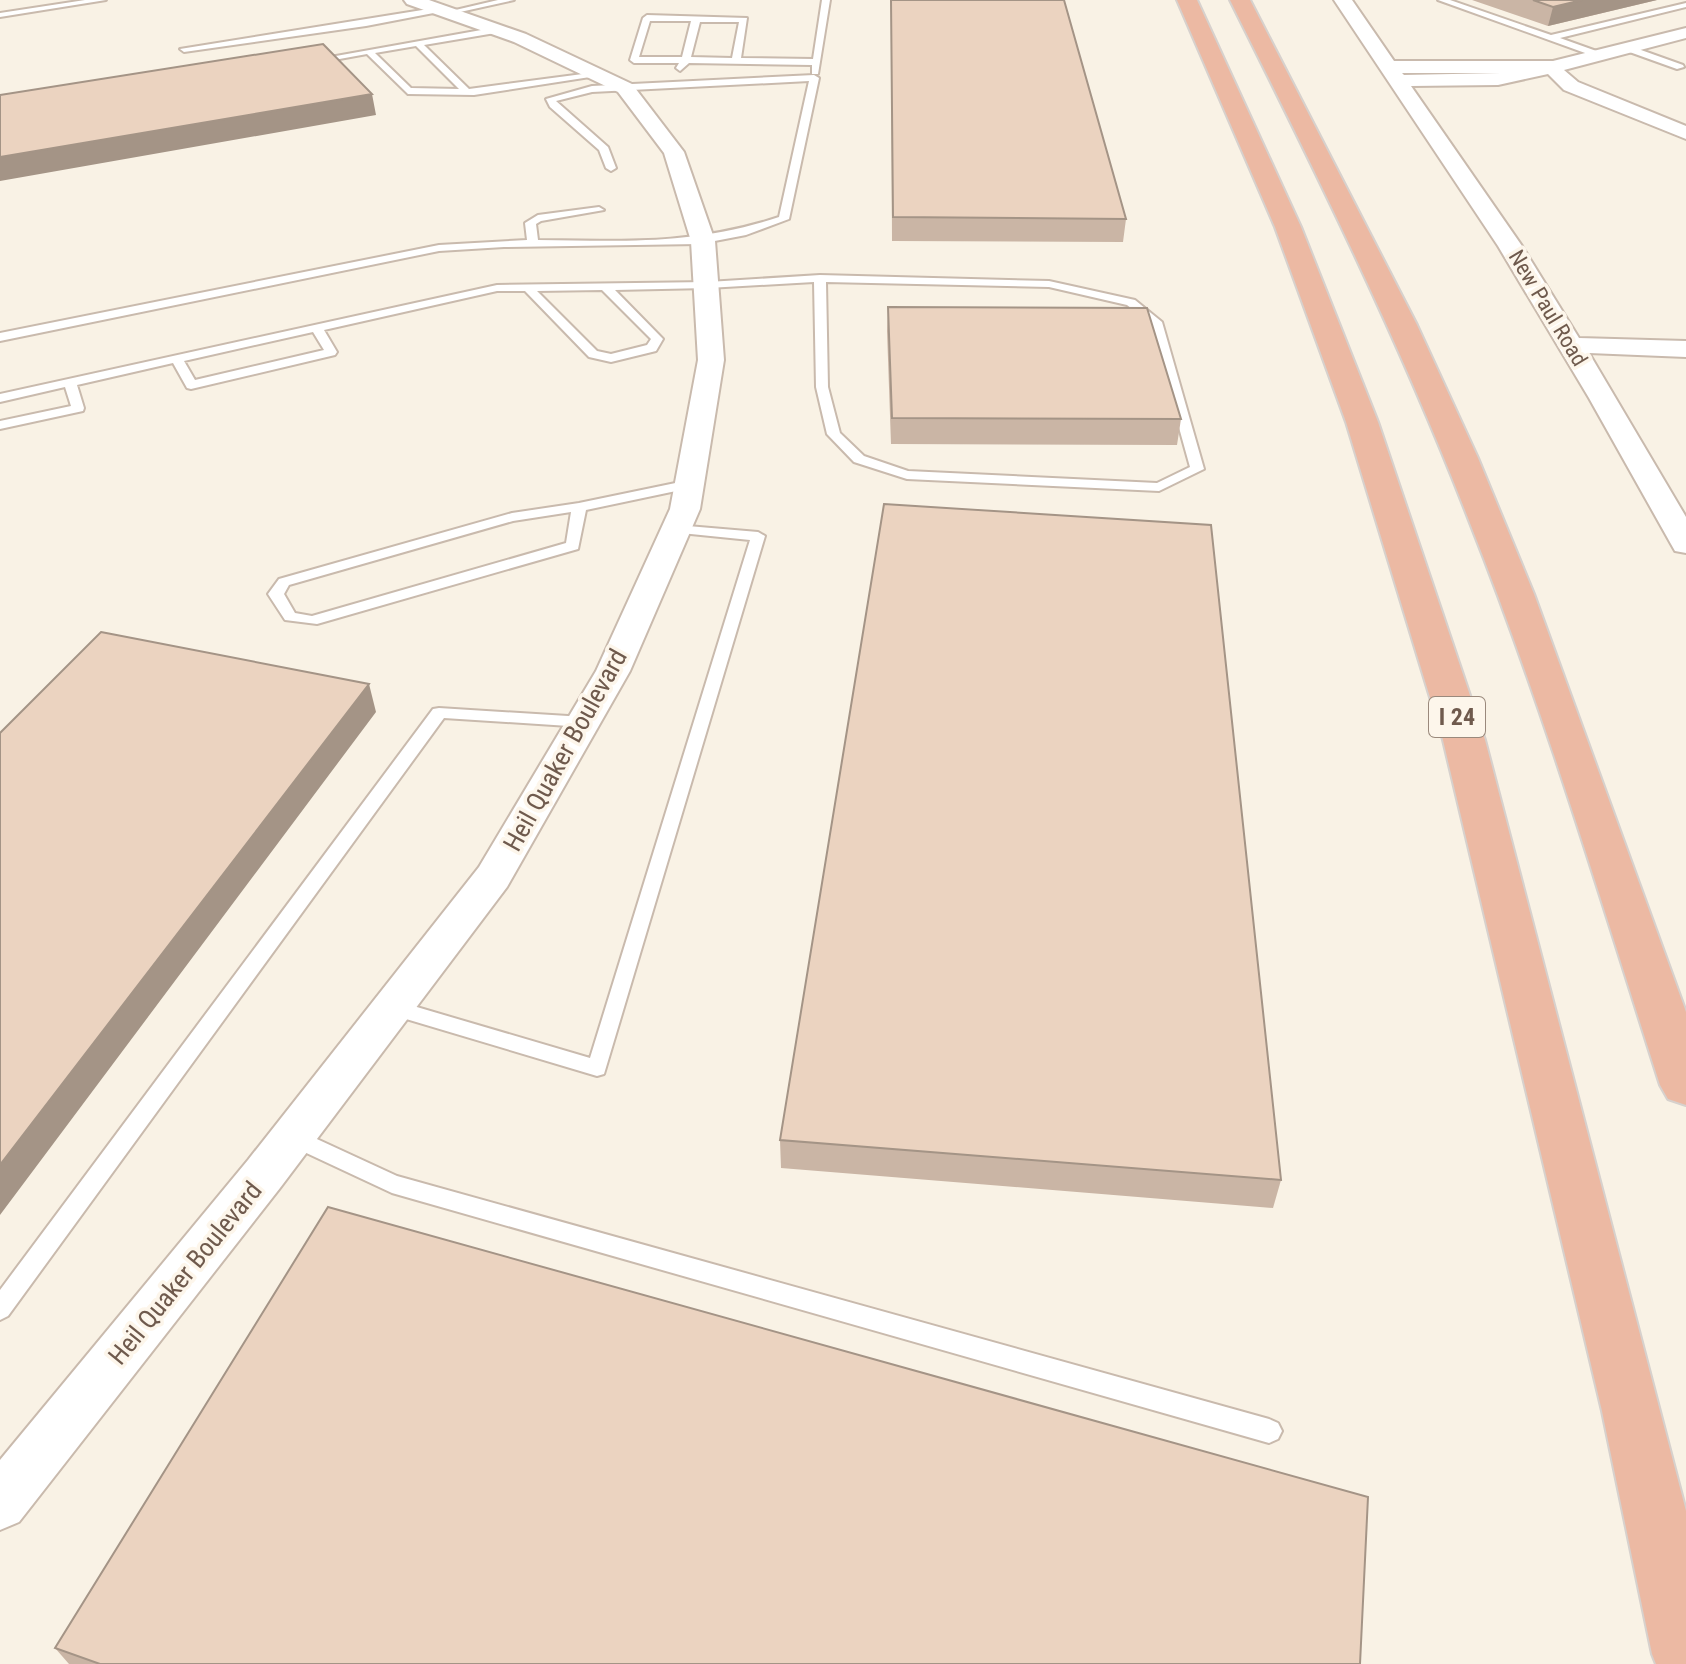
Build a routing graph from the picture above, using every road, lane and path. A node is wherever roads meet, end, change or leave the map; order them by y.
1 (102, 0) edge
2 (826, 0) edge
3 (1343, 0) edge
4 (1442, 0) edge
5 (1686, 5) edge
6 (435, 7) edge
7 (496, 8) edge
8 (1202, 12) edge
9 (0, 15) edge
10 (696, 19) junction
11 (1686, 33) edge
12 (1551, 38) junction
13 (418, 43) junction
14 (1627, 48) junction
15 (184, 49) dead end
16 (369, 51) junction
17 (1599, 55) junction
18 (686, 60) junction
19 (307, 61) edge
20 (736, 61) junction
21 (817, 62) junction
22 (1553, 67) junction
23 (1680, 67) dead end
24 (1392, 74) junction
25 (814, 78) junction
26 (611, 82) junction
27 (666, 85) junction
28 (467, 92) junction
29 (1686, 133) edge
30 (611, 168) dead end
31 (599, 210) dead end
32 (703, 241) junction
33 (533, 243) junction
34 (820, 278) junction
35 (708, 285) junction
36 (606, 287) junction
37 (528, 288) junction
38 (317, 328) junction
39 (0, 337) edge
40 (1575, 354) junction
41 (1685, 355) edge
42 (177, 359) junction
43 (70, 383) junction
44 (0, 398) edge
45 (0, 425) edge
46 (690, 484) junction
47 (579, 507) junction
48 (676, 529) junction
49 (1686, 544) edge
50 (584, 722) junction
51 (393, 1008) junction
52 (1686, 1085) edge
53 (293, 1137) junction
54 (0, 1309) edge
55 (1269, 1431) dead end
56 (0, 1503) edge
57 (1686, 1654) edge

1 - 9 lane
2 - 21 lane
3 - 24 street, New Paul Road
4 - 12 lane
5 - 12 lane
6 - 7 street, Heil Quaker Boulevard
6 - 15 lane
7 - 13 lane
7 - 26 street, Heil Quaker Boulevard
8 - 52 highway, I 24
8 - 57 highway, I 24
10 - 18 lane
10 - 18 lane
10 - 20 lane
11 - 14 street
12 - 17 lane
13 - 16 lane
13 - 28 lane
14 - 17 street
14 - 23 lane
16 - 19 lane
16 - 28 lane
17 - 22 street
18 - 20 lane
18 - 27 lane
20 - 21 lane
21 - 25 lane
22 - 24 street
22 - 29 street
24 - 40 street, New Paul Road
25 - 27 lane
25 - 32 lane
26 - 27 lane
26 - 28 lane
26 - 30 lane
26 - 32 street, Heil Quaker Boulevard
31 - 33 lane
32 - 33 lane
32 - 35 street, Heil Quaker Boulevard
33 - 39 lane
34 - 34 lane
34 - 35 lane
35 - 36 lane
35 - 46 street, Heil Quaker Boulevard
36 - 37 lane
36 - 37 lane
37 - 38 lane
38 - 42 lane
38 - 42 lane
40 - 41 street
40 - 49 street, New Paul Road
42 - 43 lane
43 - 44 lane
43 - 45 lane
46 - 47 lane
46 - 48 street, Heil Quaker Boulevard
47 - 47 lane
48 - 50 street, Heil Quaker Boulevard
48 - 51 lane
50 - 51 street, Heil Quaker Boulevard
50 - 54 lane
51 - 53 street, Heil Quaker Boulevard
53 - 55 lane
53 - 56 street, Heil Quaker Boulevard

